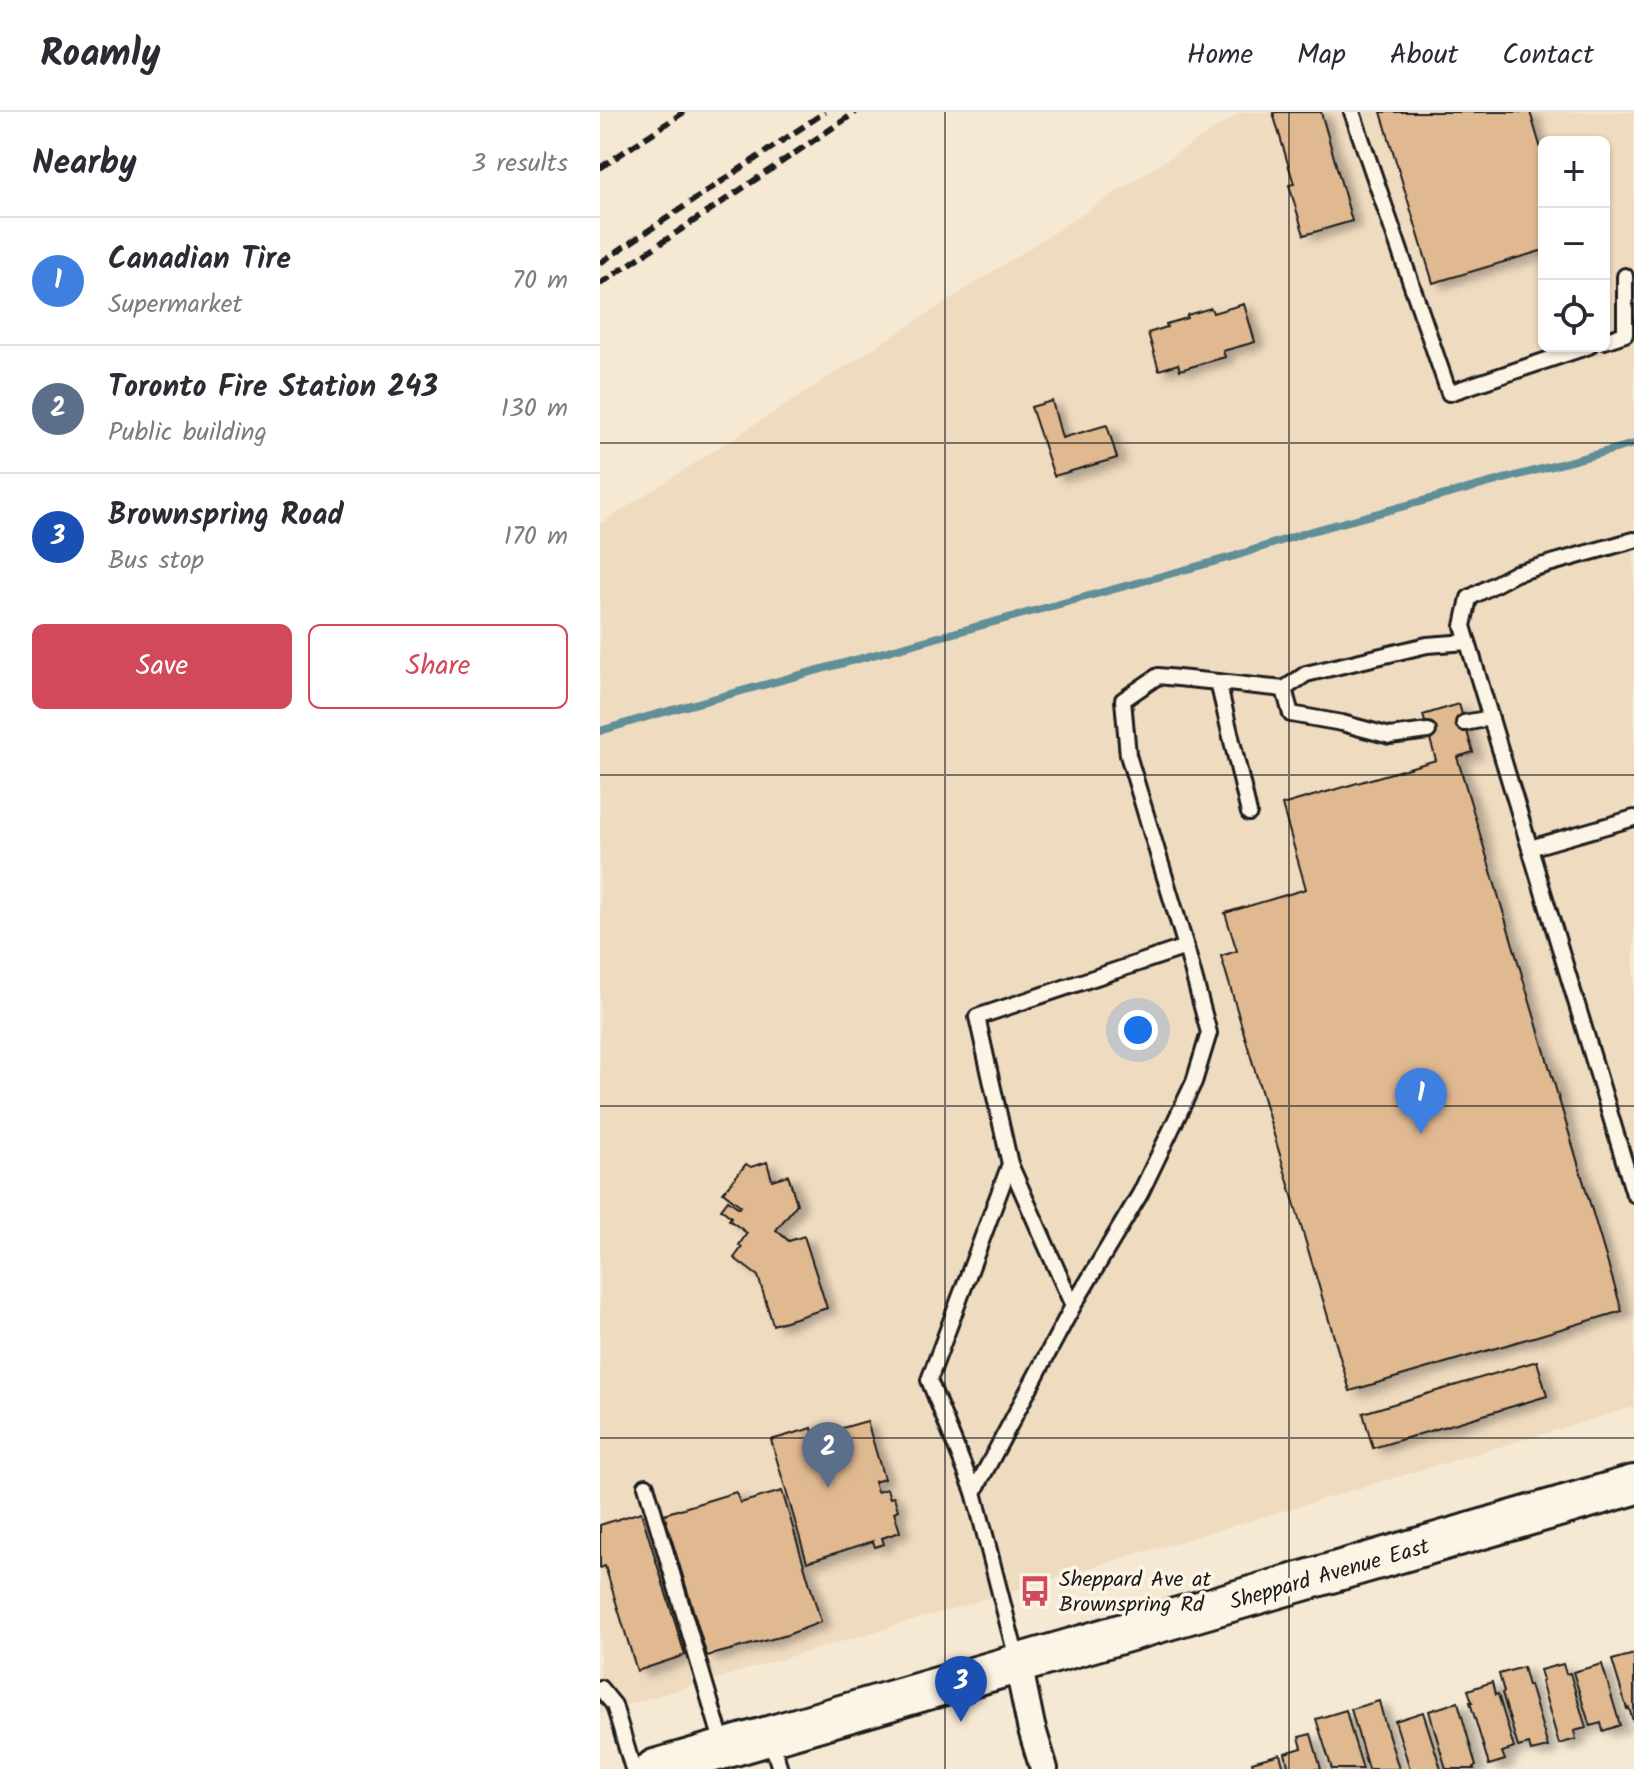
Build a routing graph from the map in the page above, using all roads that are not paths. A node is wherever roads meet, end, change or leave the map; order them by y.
1 (1352, 112) edge
2 (1625, 276) dead end
3 (1610, 339) edge
4 (1571, 352) edge
5 (1634, 540) edge
6 (1468, 642) junction
7 (1218, 682) junction
8 (1284, 689) junction
9 (1491, 718) junction
10 (1464, 723) dead end
11 (1428, 731) dead end
12 (1249, 813) dead end
13 (1634, 818) edge
14 (1530, 848) junction
15 (1186, 947) junction
16 (1010, 1164) junction
17 (1634, 1194) edge
18 (1073, 1306) junction
19 (1634, 1485) edge
20 (646, 1486) dead end
21 (974, 1492) junction
22 (1018, 1663) junction
23 (600, 1688) edge
24 (724, 1749) junction
25 (775, 1752) edge
26 (633, 1769) edge
27 (655, 1769) edge
28 (1044, 1769) edge

1 - 4 lane
2 - 3 lane
5 - 6 lane
6 - 8 lane
6 - 9 lane
7 - 8 lane
7 - 12 lane
7 - 15 lane
8 - 11 lane
9 - 10 lane
9 - 14 lane
13 - 14 lane
14 - 17 lane
15 - 16 lane
15 - 18 lane
16 - 18 lane
16 - 21 lane
18 - 21 lane
19 - 22 main road, Sheppard Avenue East
20 - 24 lane
21 - 22 lane
22 - 25 main road, Sheppard Avenue East
22 - 28 street
23 - 26 lane
24 - 25 main road, Sheppard Avenue East
24 - 27 main road, Sheppard Avenue East

